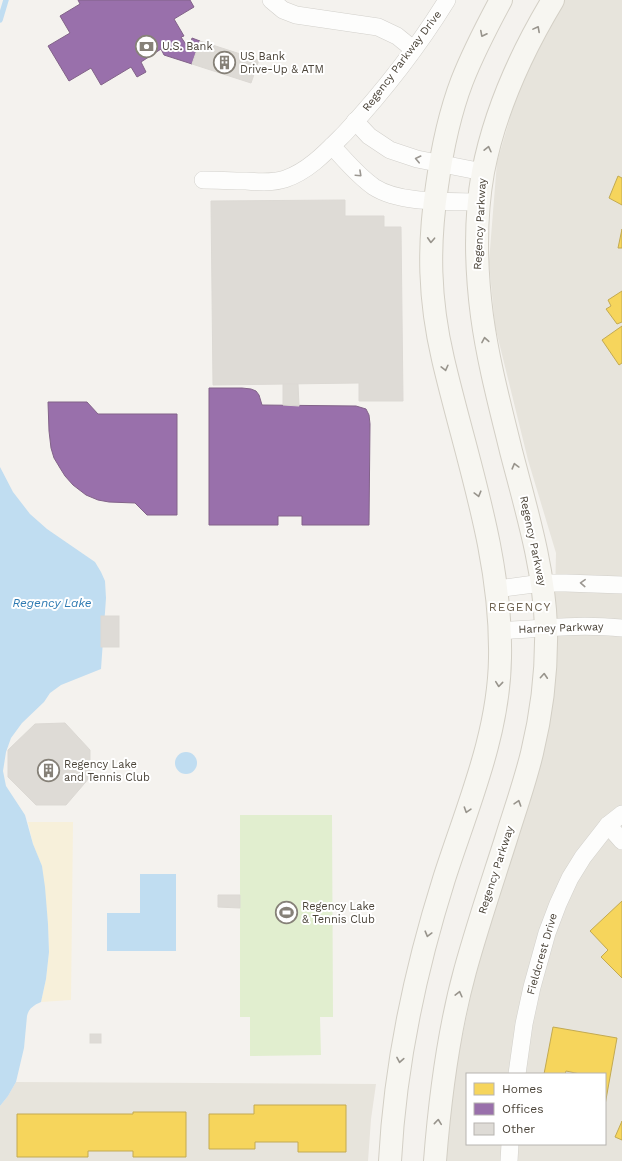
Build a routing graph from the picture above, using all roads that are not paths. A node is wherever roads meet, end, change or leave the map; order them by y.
1 (271, 0) edge
2 (447, 0) edge
3 (501, 0) edge
4 (553, 0) edge
5 (413, 49) junction
6 (355, 122) junction
7 (332, 146) junction
8 (440, 163) junction
9 (483, 172) junction
10 (203, 180) dead end
11 (435, 201) junction
12 (480, 202) junction
13 (542, 583) junction
14 (622, 585) edge
15 (497, 589) junction
16 (546, 628) junction
17 (622, 628) edge
18 (500, 631) junction
19 (622, 814) edge
20 (608, 825) junction
21 (622, 842) edge
22 (517, 1073) edge
23 (510, 1145) edge
24 (390, 1161) edge
25 (435, 1161) edge
26 (509, 1161) edge

1 - 5 street
2 - 5 street, Regency Parkway Drive
3 -> 8 main road
9 -> 4 main road, Regency Parkway
5 - 6 street, Regency Parkway Drive
6 - 7 street, Regency Parkway Drive
8 -> 6 street, Regency Parkway Drive
7 - 10 street, Regency Parkway Drive
7 -> 11 street
8 - 9 street, Regency Parkway Drive
8 - 11 main road
9 - 12 main road, Regency Parkway
11 - 12 street
11 -> 15 main road
13 -> 12 main road, Regency Parkway
14 -> 13 street
13 - 15 street
13 - 16 main road, Regency Parkway
15 - 18 main road
16 - 17 street, Harney Parkway
16 - 18 street, Harney Parkway
25 -> 16 main road, Regency Parkway
18 -> 24 main road
19 - 20 street, Fieldcrest Drive
20 - 21 street
20 - 22 street, Fieldcrest Drive
23 - 26 street

